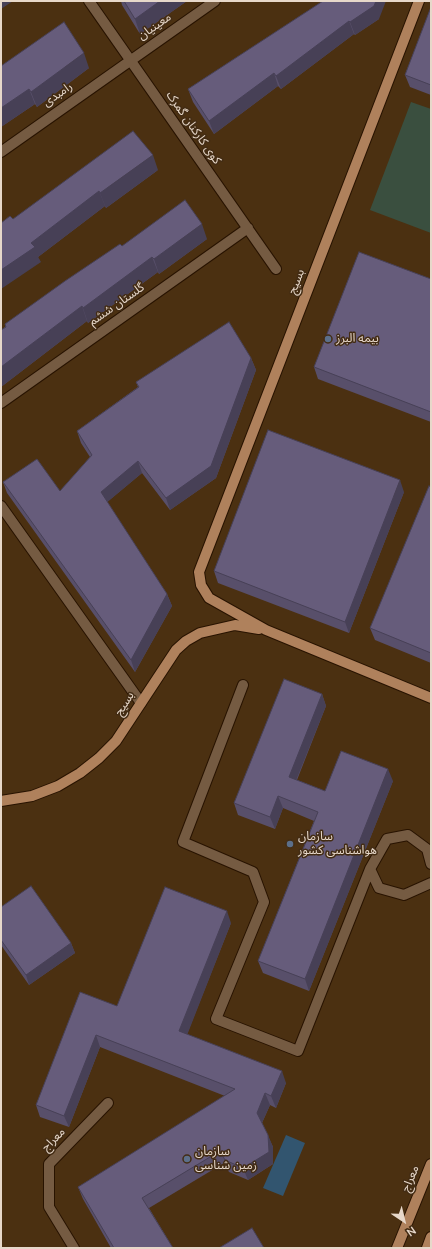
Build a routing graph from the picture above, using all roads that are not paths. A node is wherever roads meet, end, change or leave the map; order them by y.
1 (89, 1) edge
2 (214, 1) edge
3 (419, 1) edge
4 (130, 60) junction
5 (1, 152) edge
6 (248, 228) junction
7 (276, 269) dead end
8 (1, 403) edge
9 (1, 506) edge
10 (266, 630) junction
11 (243, 685) dead end
12 (431, 698) edge
13 (141, 703) junction
14 (1, 801) edge
15 (431, 864) edge
16 (370, 869) junction
17 (431, 883) edge
18 (108, 1102) dead end
19 (431, 1164) edge
20 (431, 1237) edge
21 (74, 1248) edge
22 (397, 1248) edge
23 (427, 1248) edge

1 - 4 street, کوی کارکنان گمرک
2 - 4 street, معینیان
3 - 10 main road, بسیج
4 - 5 street, رامبدی
4 - 6 street, کوی کارکنان گمرک
6 - 7 street, کوی کارکنان گمرک
6 - 8 street, گلستان ششم
9 - 13 street
10 - 12 main road
10 - 13 main road, بسیج
11 - 16 street
13 - 14 main road, بسیج
15 - 16 street
16 - 17 street
18 - 21 street, معراج
19 - 22 main road, معراج
20 - 23 main road

